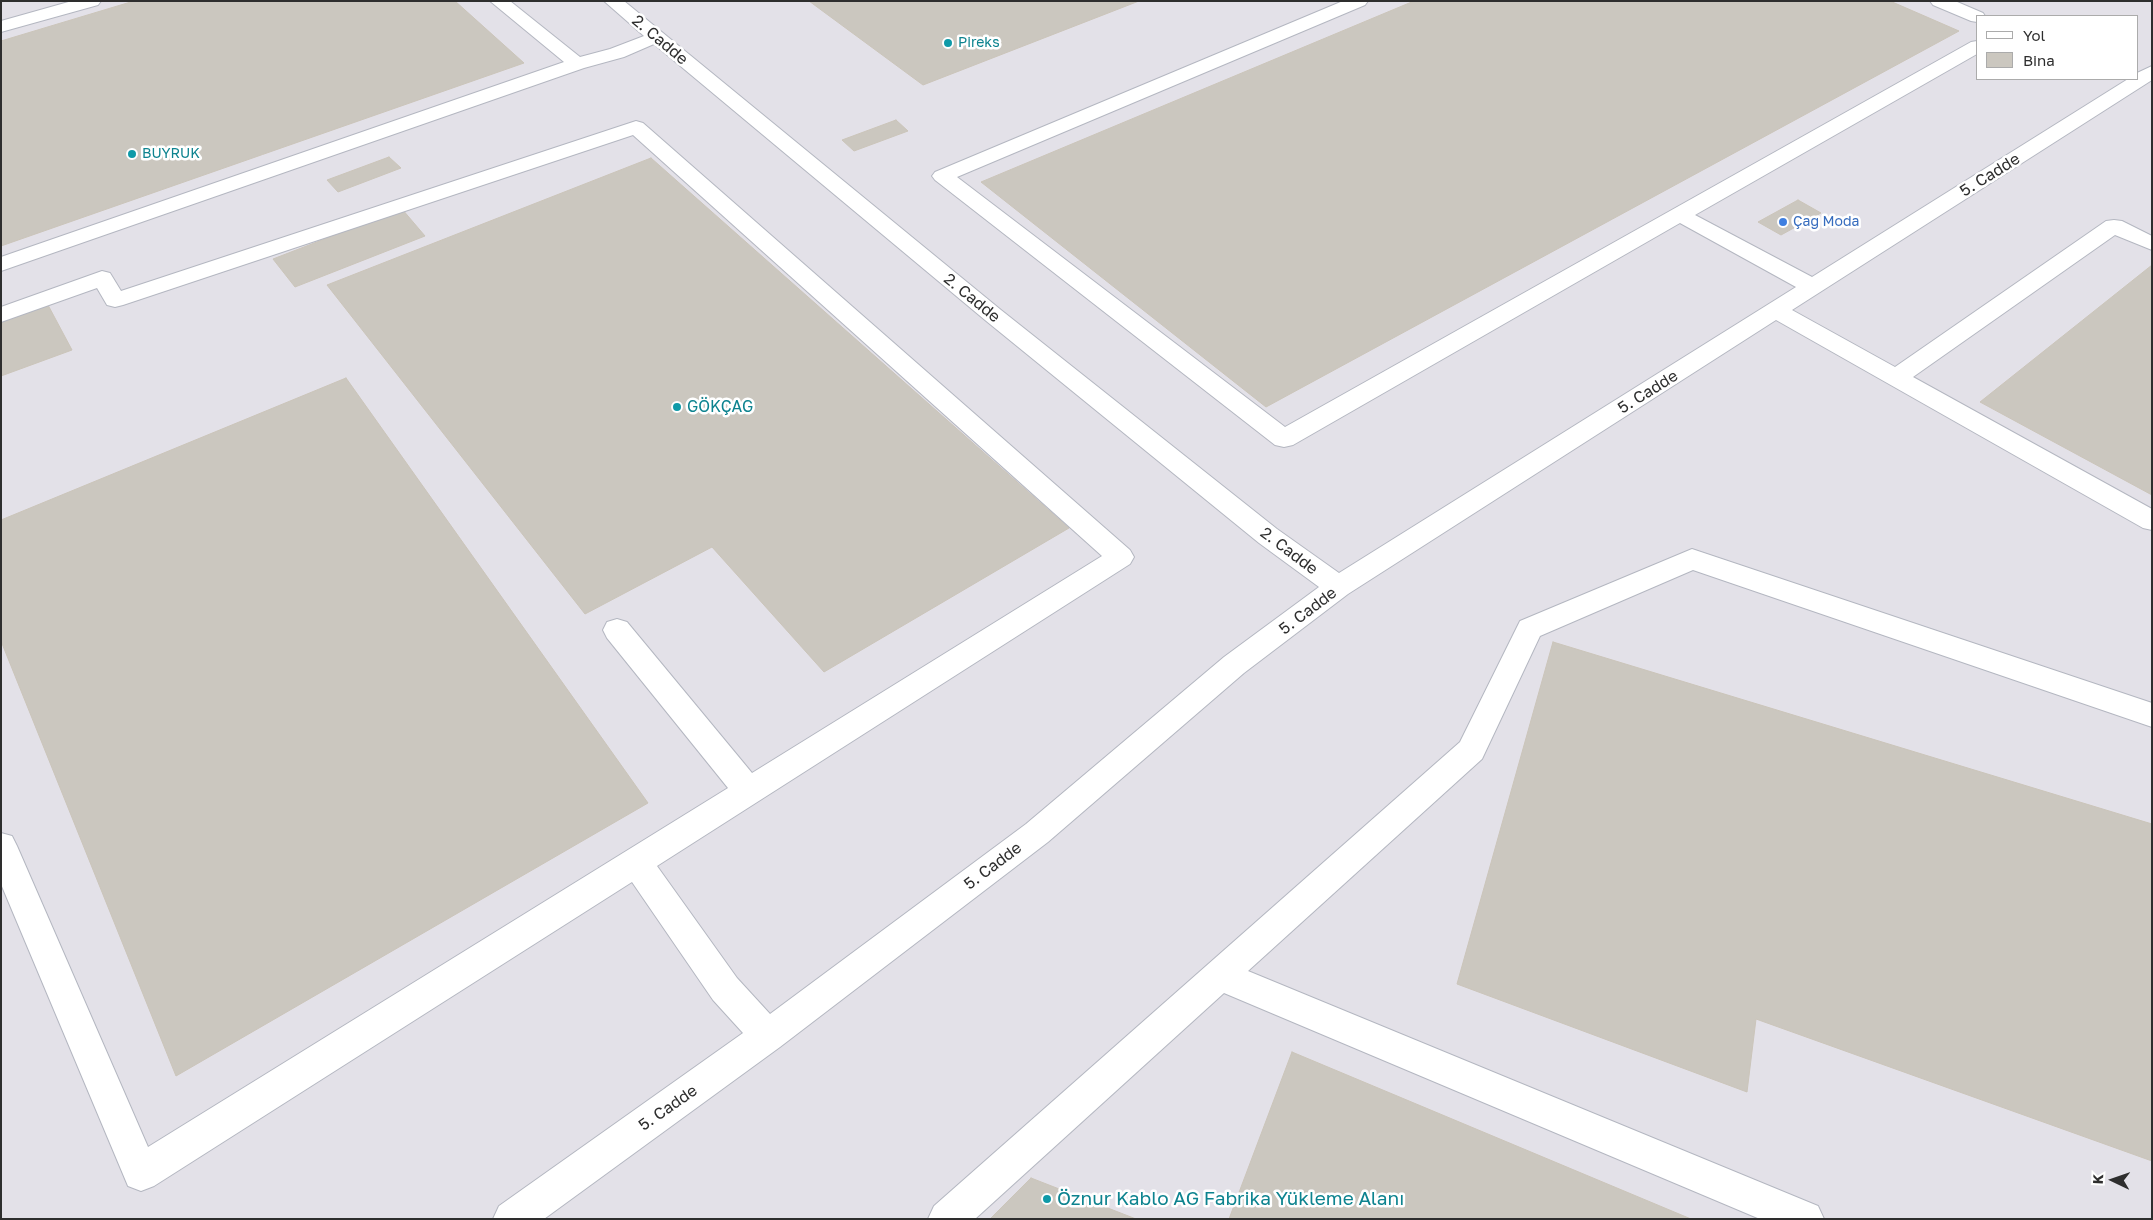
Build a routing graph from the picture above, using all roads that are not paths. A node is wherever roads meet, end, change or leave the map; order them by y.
1 (92, 1) edge
2 (499, 1) edge
3 (612, 1) edge
4 (1359, 1) edge
5 (1940, 1) edge
6 (1976, 17) edge
7 (1, 27) edge
8 (656, 37) junction
9 (1976, 47) edge
10 (577, 64) junction
11 (2152, 72) edge
12 (1680, 214) junction
13 (2152, 244) edge
14 (1, 264) edge
15 (1814, 287) junction
16 (1777, 311) junction
17 (1, 315) edge
18 (1896, 378) junction
19 (2152, 521) edge
20 (1338, 588) junction
21 (617, 630) dead end
22 (2152, 715) edge
23 (748, 791) junction
24 (1, 846) edge
25 (636, 862) junction
26 (1220, 975) junction
27 (768, 1036) junction
28 (512, 1219) edge
29 (947, 1219) edge
30 (1805, 1219) edge

1 - 7 street
2 - 10 street
3 - 8 street, 2. Cadde
4 - 12 street
5 - 6 street
8 - 10 street
8 - 20 street, 2. Cadde
9 - 12 street
10 - 14 street
11 - 15 street, 5. Cadde
12 - 15 street
13 - 18 street
15 - 16 street, 5. Cadde
16 - 18 street
16 - 20 street, 5. Cadde
17 - 23 street
18 - 19 street
20 - 27 street, 5. Cadde
21 - 23 street
22 - 26 street
23 - 25 street
24 - 25 street
25 - 27 street
26 - 29 street
26 - 30 street
27 - 28 street, 5. Cadde

